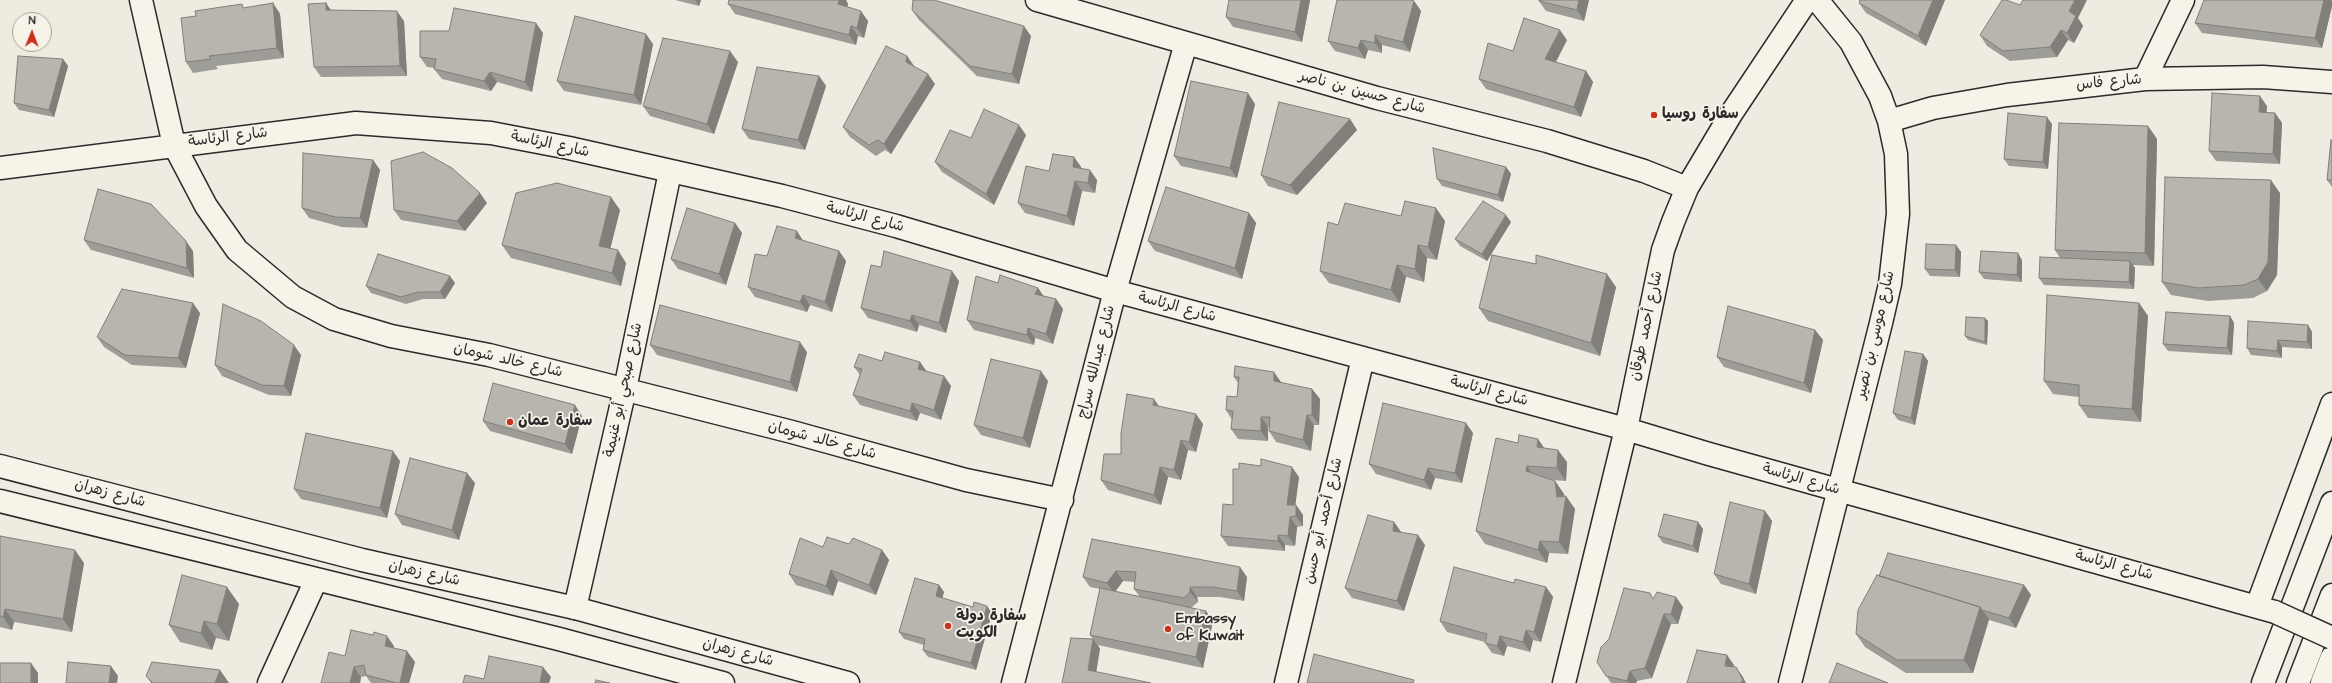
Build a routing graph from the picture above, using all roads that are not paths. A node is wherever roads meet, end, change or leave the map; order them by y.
1 (141, 0) edge
2 (1037, 0) edge
3 (1807, 0) edge
4 (1817, 0) edge
5 (2183, 0) edge
6 (1186, 43) junction
7 (2145, 79) junction
8 (2332, 82) edge
9 (1889, 121) junction
10 (174, 145) junction
11 (0, 168) edge
12 (670, 172) junction
13 (1687, 188) junction
14 (1114, 291) junction
15 (1363, 358) junction
16 (625, 390) junction
17 (2332, 404) edge
18 (1626, 429) junction
19 (0, 466) edge
20 (1838, 490) junction
21 (0, 500) edge
22 (1062, 500) junction
23 (2332, 503) edge
24 (316, 580) junction
25 (2332, 595) edge
26 (576, 608) junction
27 (2266, 609) junction
28 (2332, 638) edge
29 (2332, 657) edge
30 (269, 683) edge
31 (723, 683) edge
32 (848, 683) edge
33 (1014, 683) edge
34 (1286, 683) edge
35 (1564, 683) edge
36 (1790, 683) edge
37 (2263, 683) edge
38 (2298, 683) edge
39 (2322, 683) edge

1 - 10 main road, شارع خالد شومان
2 - 6 main road, شارع حسين بن ناصر
3 - 13 main road, شارع أحمد طوقان
4 - 9 main road, شارع موسى بن نصير
5 - 7 main road
6 - 13 main road, شارع حسين بن ناصر
6 - 14 main road, شارع عبدالله سراج
7 - 8 main road, شارع فاس
7 - 9 main road, شارع فاس
9 - 20 main road, شارع موسى بن نصير
10 - 11 main road, شارع الرئاسة
10 - 12 main road, شارع الرئاسة
10 - 16 main road, شارع خالد شومان
12 - 14 main road, شارع الرئاسة
12 - 16 main road, شارع صبحي أبو غنيمة
13 - 18 main road, شارع أحمد طوقان
14 - 15 main road, شارع الرئاسة
14 - 22 main road, شارع عبدالله سراج
15 - 18 main road, شارع الرئاسة
15 - 34 main road, شارع أحمد أبو حسن
16 - 22 main road, شارع خالد شومان
16 - 26 main road, شارع صبحي أبو غنيمة
17 - 27 main road
18 - 20 main road, شارع الرئاسة
18 - 35 main road, شارع أحمد طوقان
19 - 26 main road, شارع زهران
20 - 27 main road, شارع الرئاسة
20 - 36 main road, شارع موسى بن نصير
21 - 24 main road, شارع زهران
22 - 33 main road, شارع عبدالله سراج
23 - 37 main road
24 - 30 main road
24 - 31 main road, شارع زهران
25 - 38 main road
26 - 32 main road, شارع زهران
27 - 28 main road, شارع الرئاسة, bridge
29 - 39 main road

